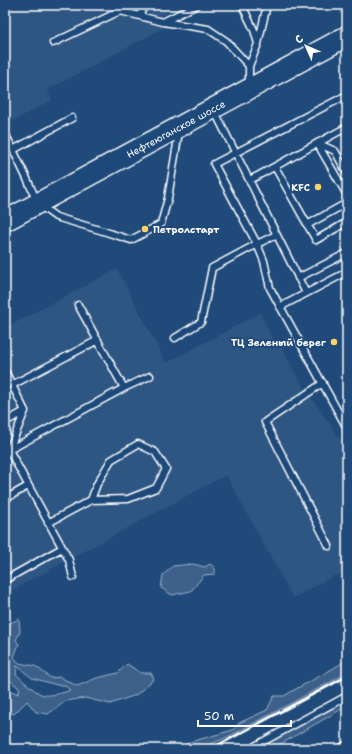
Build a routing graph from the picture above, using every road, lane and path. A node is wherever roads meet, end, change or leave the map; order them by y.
1 (144, 5) edge
2 (197, 5) edge
3 (242, 5) edge
4 (267, 5) edge
5 (140, 16) junction
6 (164, 22) junction
7 (347, 36) edge
8 (53, 43) dead end
9 (258, 44) junction
10 (249, 66) junction
11 (249, 89) junction
12 (347, 95) edge
13 (213, 109) junction
14 (72, 118) dead end
15 (347, 126) edge
16 (180, 127) junction
17 (5, 133) edge
18 (317, 144) junction
19 (13, 150) junction
20 (236, 153) junction
21 (275, 167) junction
22 (347, 173) edge
23 (250, 180) junction
24 (347, 196) edge
25 (38, 204) junction
26 (5, 221) edge
27 (347, 222) edge
28 (307, 225) junction
29 (276, 234) junction
30 (257, 244) junction
31 (347, 253) edge
32 (347, 272) edge
33 (298, 278) junction
34 (306, 293) junction
35 (78, 305) dead end
36 (280, 307) junction
37 (175, 338) dead end
38 (98, 340) junction
39 (5, 371) edge
40 (150, 376) dead end
41 (323, 383) junction
42 (12, 385) junction
43 (124, 388) junction
44 (25, 411) junction
45 (5, 422) edge
46 (347, 428) edge
47 (9, 450) junction
48 (28, 486) junction
49 (5, 499) edge
50 (91, 500) junction
51 (48, 523) junction
52 (329, 546) dead end
53 (62, 548) junction
54 (73, 577) dead end
55 (5, 580) edge
56 (347, 696) edge
57 (347, 744) edge
58 (257, 749) edge
59 (339, 749) edge

1 - 5 lane
2 - 6 lane
3 - 9 lane
4 - 9 lane
5 - 6 lane
5 - 8 lane
6 - 10 lane
7 - 11 main road, Нефтеюганское шоссе
9 - 10 lane
10 - 11 lane
11 - 13 main road, Нефтеюганское шоссе
12 - 20 lane
13 - 16 main road, Нефтеюганское шоссе
13 - 20 lane
14 - 19 lane
15 - 18 lane
16 - 25 main road, Нефтеюганское шоссе
16 - 25 lane
17 - 19 lane
18 - 21 lane
18 - 22 lane
18 - 24 lane
19 - 25 lane
20 - 23 lane
20 - 30 lane
21 - 23 lane
21 - 28 lane
23 - 29 lane
24 - 28 lane
25 - 26 main road, Нефтеюганское шоссе
27 - 28 lane
29 - 30 lane
29 - 33 lane
30 - 36 lane
30 - 37 lane
31 - 33 lane
32 - 34 lane
33 - 34 lane
34 - 36 lane
35 - 38 lane
36 - 41 lane
38 - 42 lane
38 - 43 lane
39 - 42 lane
40 - 43 lane
41 - 46 lane
41 - 52 lane
42 - 44 lane
43 - 47 lane
44 - 45 lane
44 - 47 lane
47 - 48 lane
48 - 49 lane
48 - 51 lane
50 - 50 lane
50 - 51 lane
51 - 53 lane
53 - 54 lane
53 - 55 lane
56 - 58 lane
57 - 59 lane

